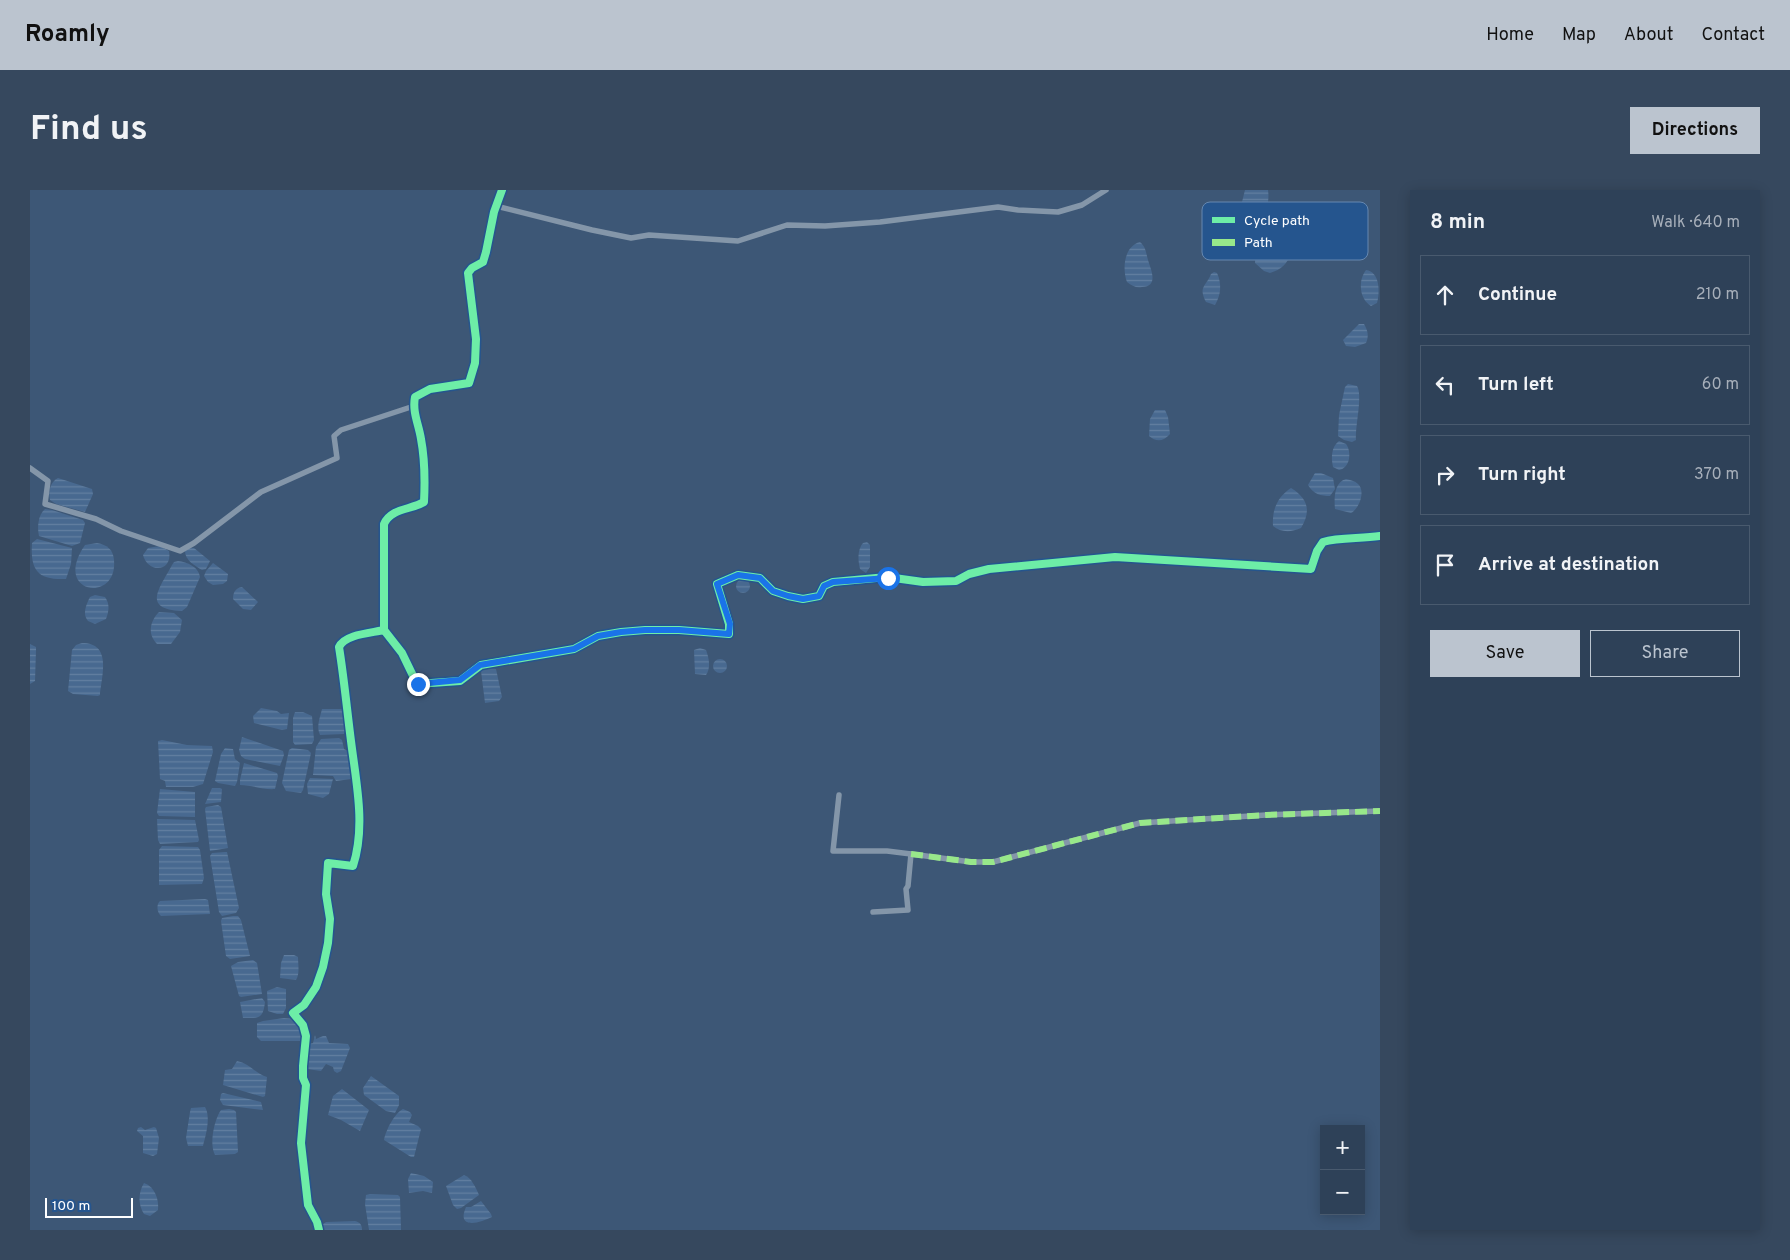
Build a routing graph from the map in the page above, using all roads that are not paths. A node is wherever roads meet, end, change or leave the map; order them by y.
1 (502, 190) edge
2 (1106, 190) edge
3 (496, 206) junction
4 (414, 406) junction
5 (30, 468) edge
6 (1380, 536) edge
7 (384, 630) junction
8 (839, 795) dead end
9 (1380, 811) edge
10 (911, 854) junction
11 (873, 912) dead end
12 (319, 1230) edge

1 - 3 street
2 - 3 street
3 - 4 street
4 - 5 street
4 - 7 street
6 - 7 street
7 - 12 street
8 - 10 street
9 - 10 street
10 - 11 street

